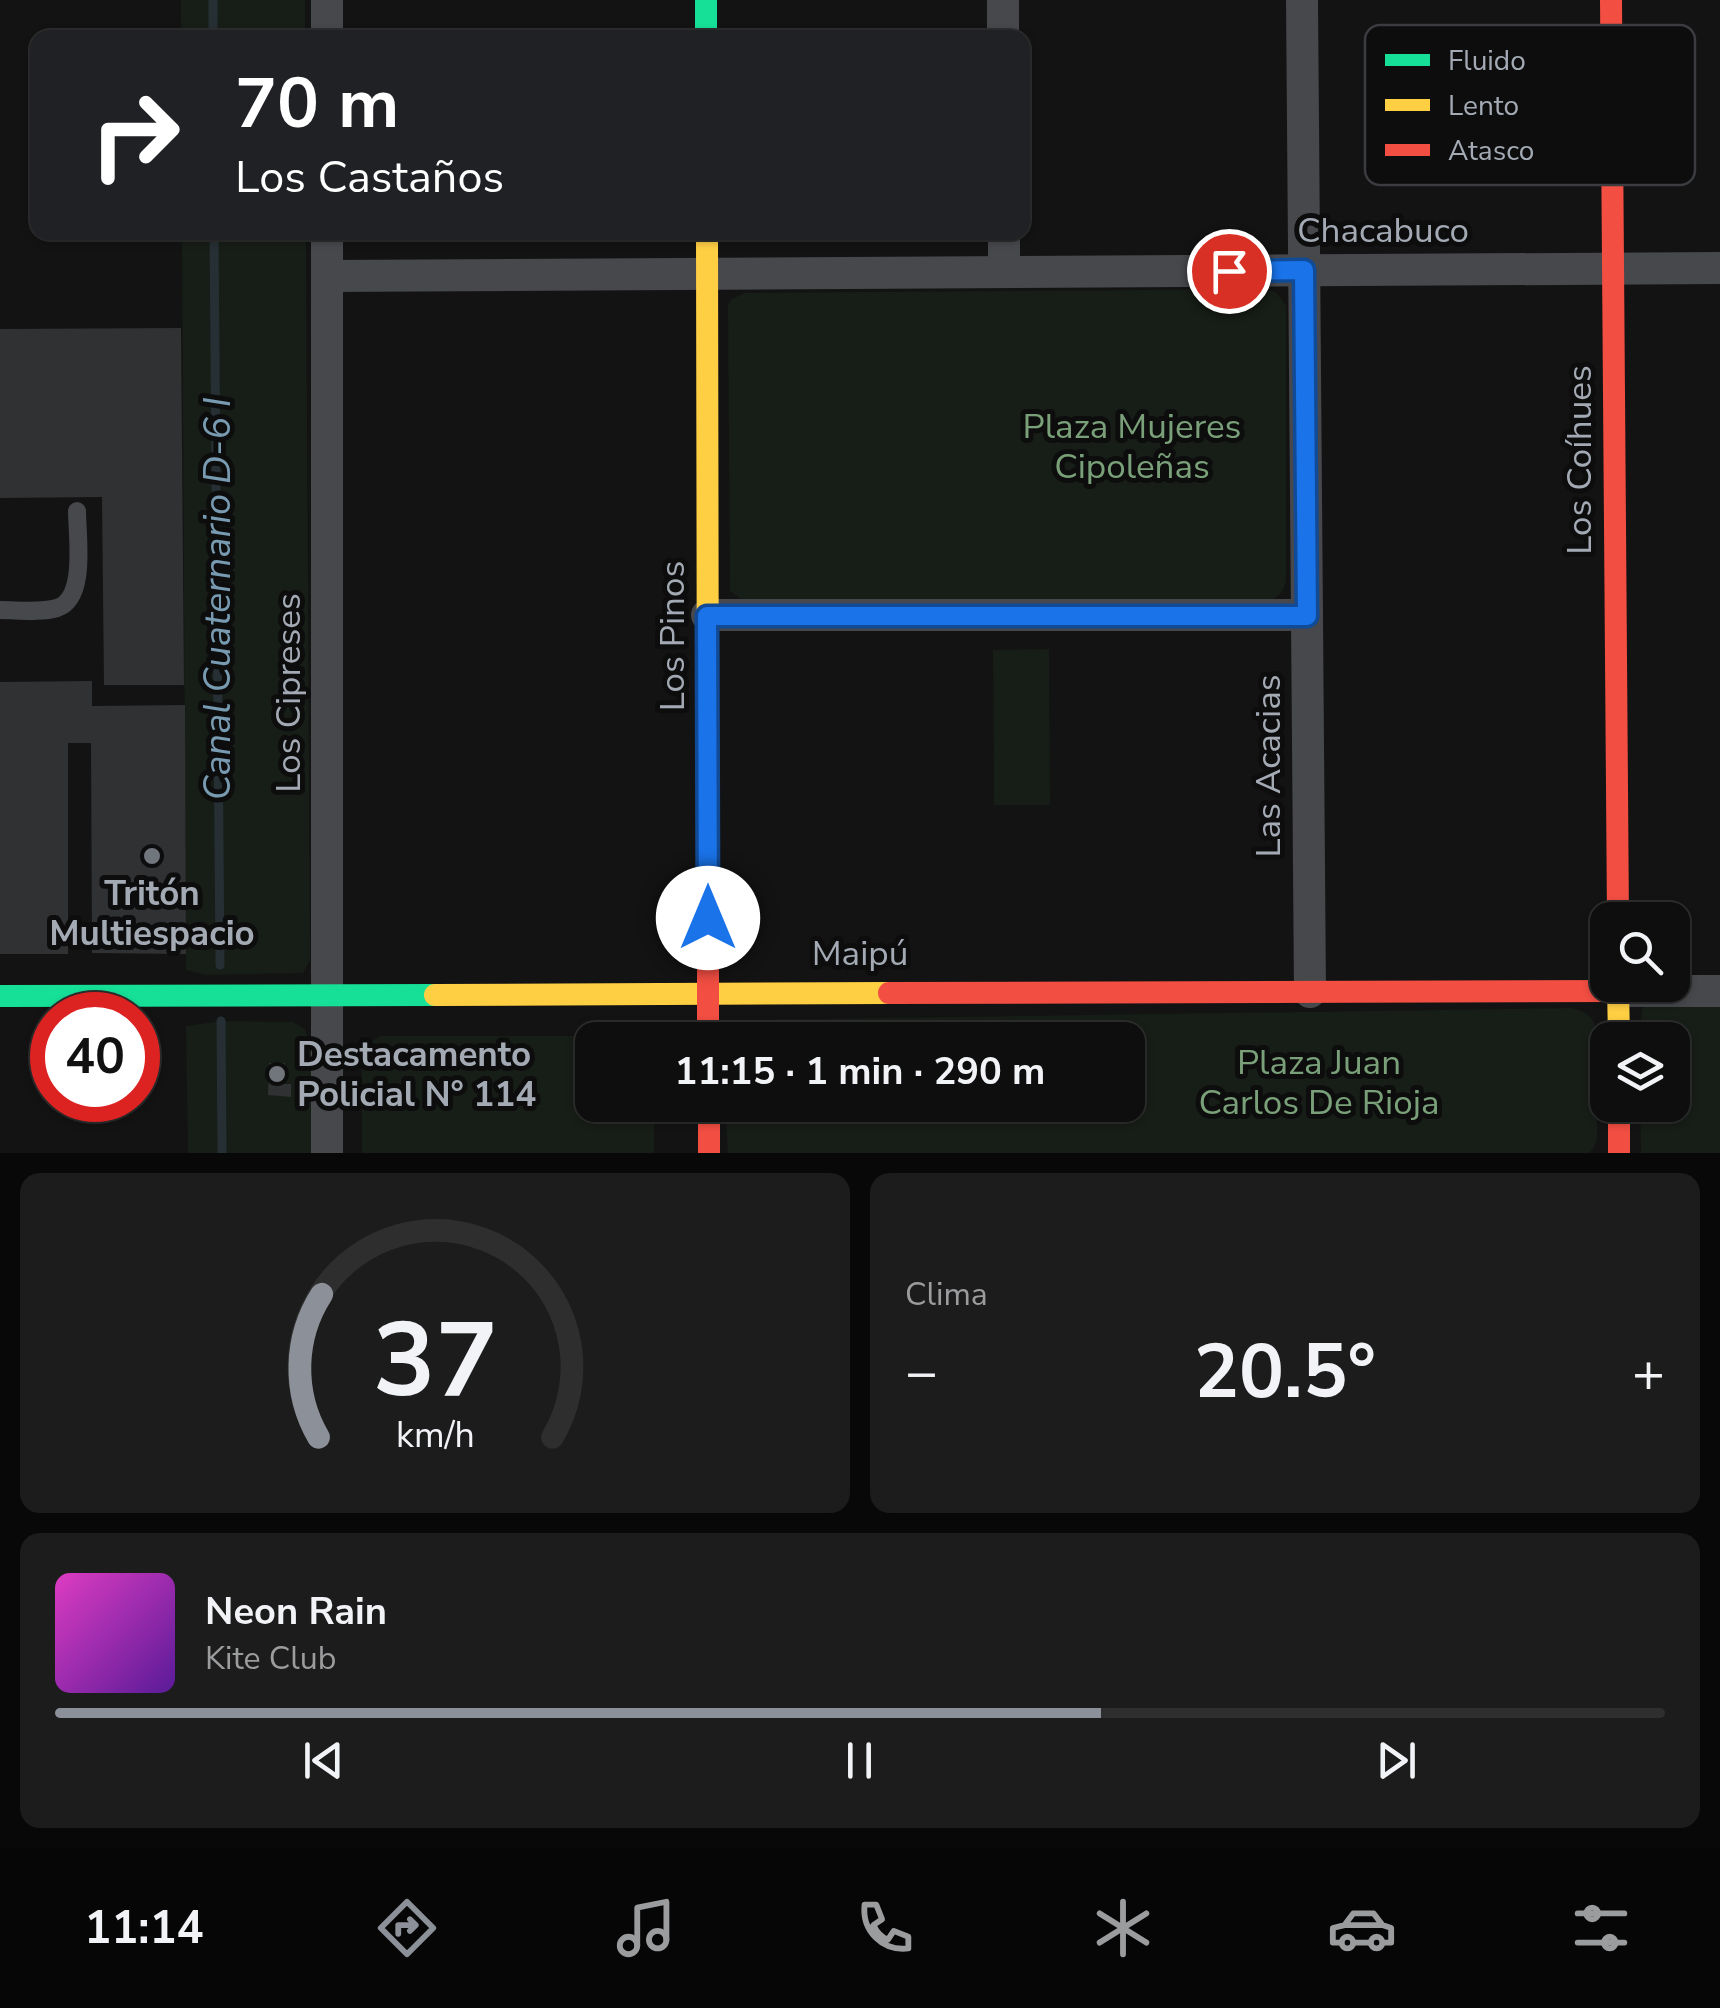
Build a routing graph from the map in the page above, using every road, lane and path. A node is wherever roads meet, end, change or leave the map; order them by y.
1 (327, 0) edge
2 (706, 0) edge
3 (1003, 0) edge
4 (1302, 0) edge
5 (1611, 0) edge
6 (1611, 25) edge
7 (327, 30) edge
8 (706, 30) edge
9 (1003, 30) edge
10 (1612, 185) edge
11 (327, 240) edge
12 (707, 240) edge
13 (1004, 240) edge
14 (1720, 268) edge
15 (1613, 269) junction
16 (1304, 270) junction
17 (1004, 272) junction
18 (707, 274) junction
19 (328, 276) junction
20 (78, 511) dead end
21 (0, 610) edge
22 (707, 616) junction
23 (1307, 616) junction
24 (1618, 902) edge
25 (1590, 988) edge
26 (1690, 989) edge
27 (1720, 990) edge
28 (1310, 992) junction
29 (328, 994) junction
30 (708, 994) junction
31 (0, 996) edge
32 (708, 1022) edge
33 (709, 1122) edge
34 (1619, 1122) edge
35 (328, 1153) edge
36 (710, 1153) edge
37 (1619, 1153) edge

1 - 7 street
2 - 8 street
3 - 9 street
4 - 16 street, Las Acacias
5 - 6 street, Los Coíhues
10 - 15 street, Los Coíhues
11 - 19 street, Los Cipreses
12 - 18 street, Los Pinos
13 - 17 street
14 - 15 street, Chacabuco
15 - 16 street, Chacabuco
15 - 24 street, Los Coíhues
16 - 17 street, Chacabuco
16 - 23 street, Las Acacias
17 - 18 street, Chacabuco
18 - 19 street, Chacabuco
18 - 22 street, Los Pinos
19 - 29 street, Los Cipreses
20 - 21 lane
22 - 23 street
22 - 30 street, Los Pinos
23 - 28 street, Las Acacias
25 - 28 street, Maipú
26 - 27 street, Maipú
28 - 30 street, Maipú
29 - 30 street, Maipú
29 - 31 street, Maipú
29 - 35 street, Los Cipreses
30 - 32 street, Los Pinos
33 - 36 street
34 - 37 street

